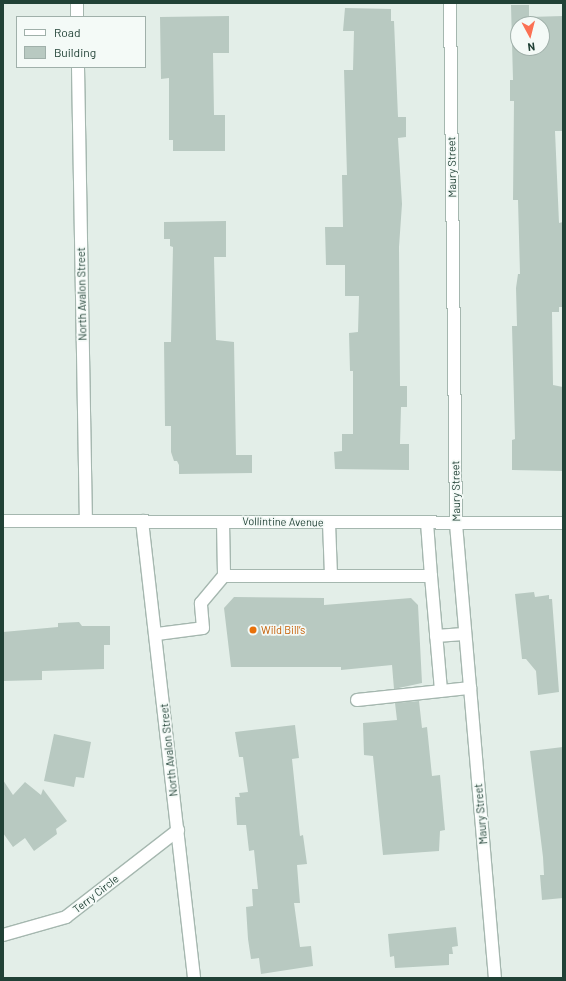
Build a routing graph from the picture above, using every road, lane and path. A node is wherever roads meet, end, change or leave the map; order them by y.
1 (77, 3) edge
2 (450, 3) edge
3 (77, 16) edge
4 (78, 68) edge
5 (3, 521) edge
6 (86, 521) junction
7 (142, 521) junction
8 (223, 522) junction
9 (329, 523) junction
10 (427, 523) junction
11 (563, 523) edge
12 (456, 524) junction
13 (224, 576) junction
14 (331, 576) junction
15 (431, 576) junction
16 (157, 634) junction
17 (464, 634) junction
18 (436, 636) junction
19 (470, 688) junction
20 (441, 691) junction
21 (357, 700) dead end
22 (178, 830) junction
23 (3, 935) edge
24 (194, 978) edge
25 (495, 978) edge

1 - 3 street
2 - 12 street, Maury Street
4 - 6 street, North Avalon Street
5 - 6 street, Vollintine Avenue
6 - 7 street, Vollintine Avenue
7 - 8 street, Vollintine Avenue
7 - 16 street, North Avalon Street
8 - 9 street, Vollintine Avenue
8 - 13 street
9 - 10 street, Vollintine Avenue
9 - 14 street
10 - 12 street, Vollintine Avenue
10 - 15 street
11 - 12 street, Vollintine Avenue
12 - 17 street, Maury Street
13 - 14 street
13 - 16 street
14 - 15 street
15 - 18 street
16 - 22 street, North Avalon Street
17 - 18 street
17 - 19 street, Maury Street
18 - 20 street
19 - 20 street
19 - 25 street, Maury Street
20 - 21 street
22 - 23 street, Terry Circle
22 - 24 street, North Avalon Street

